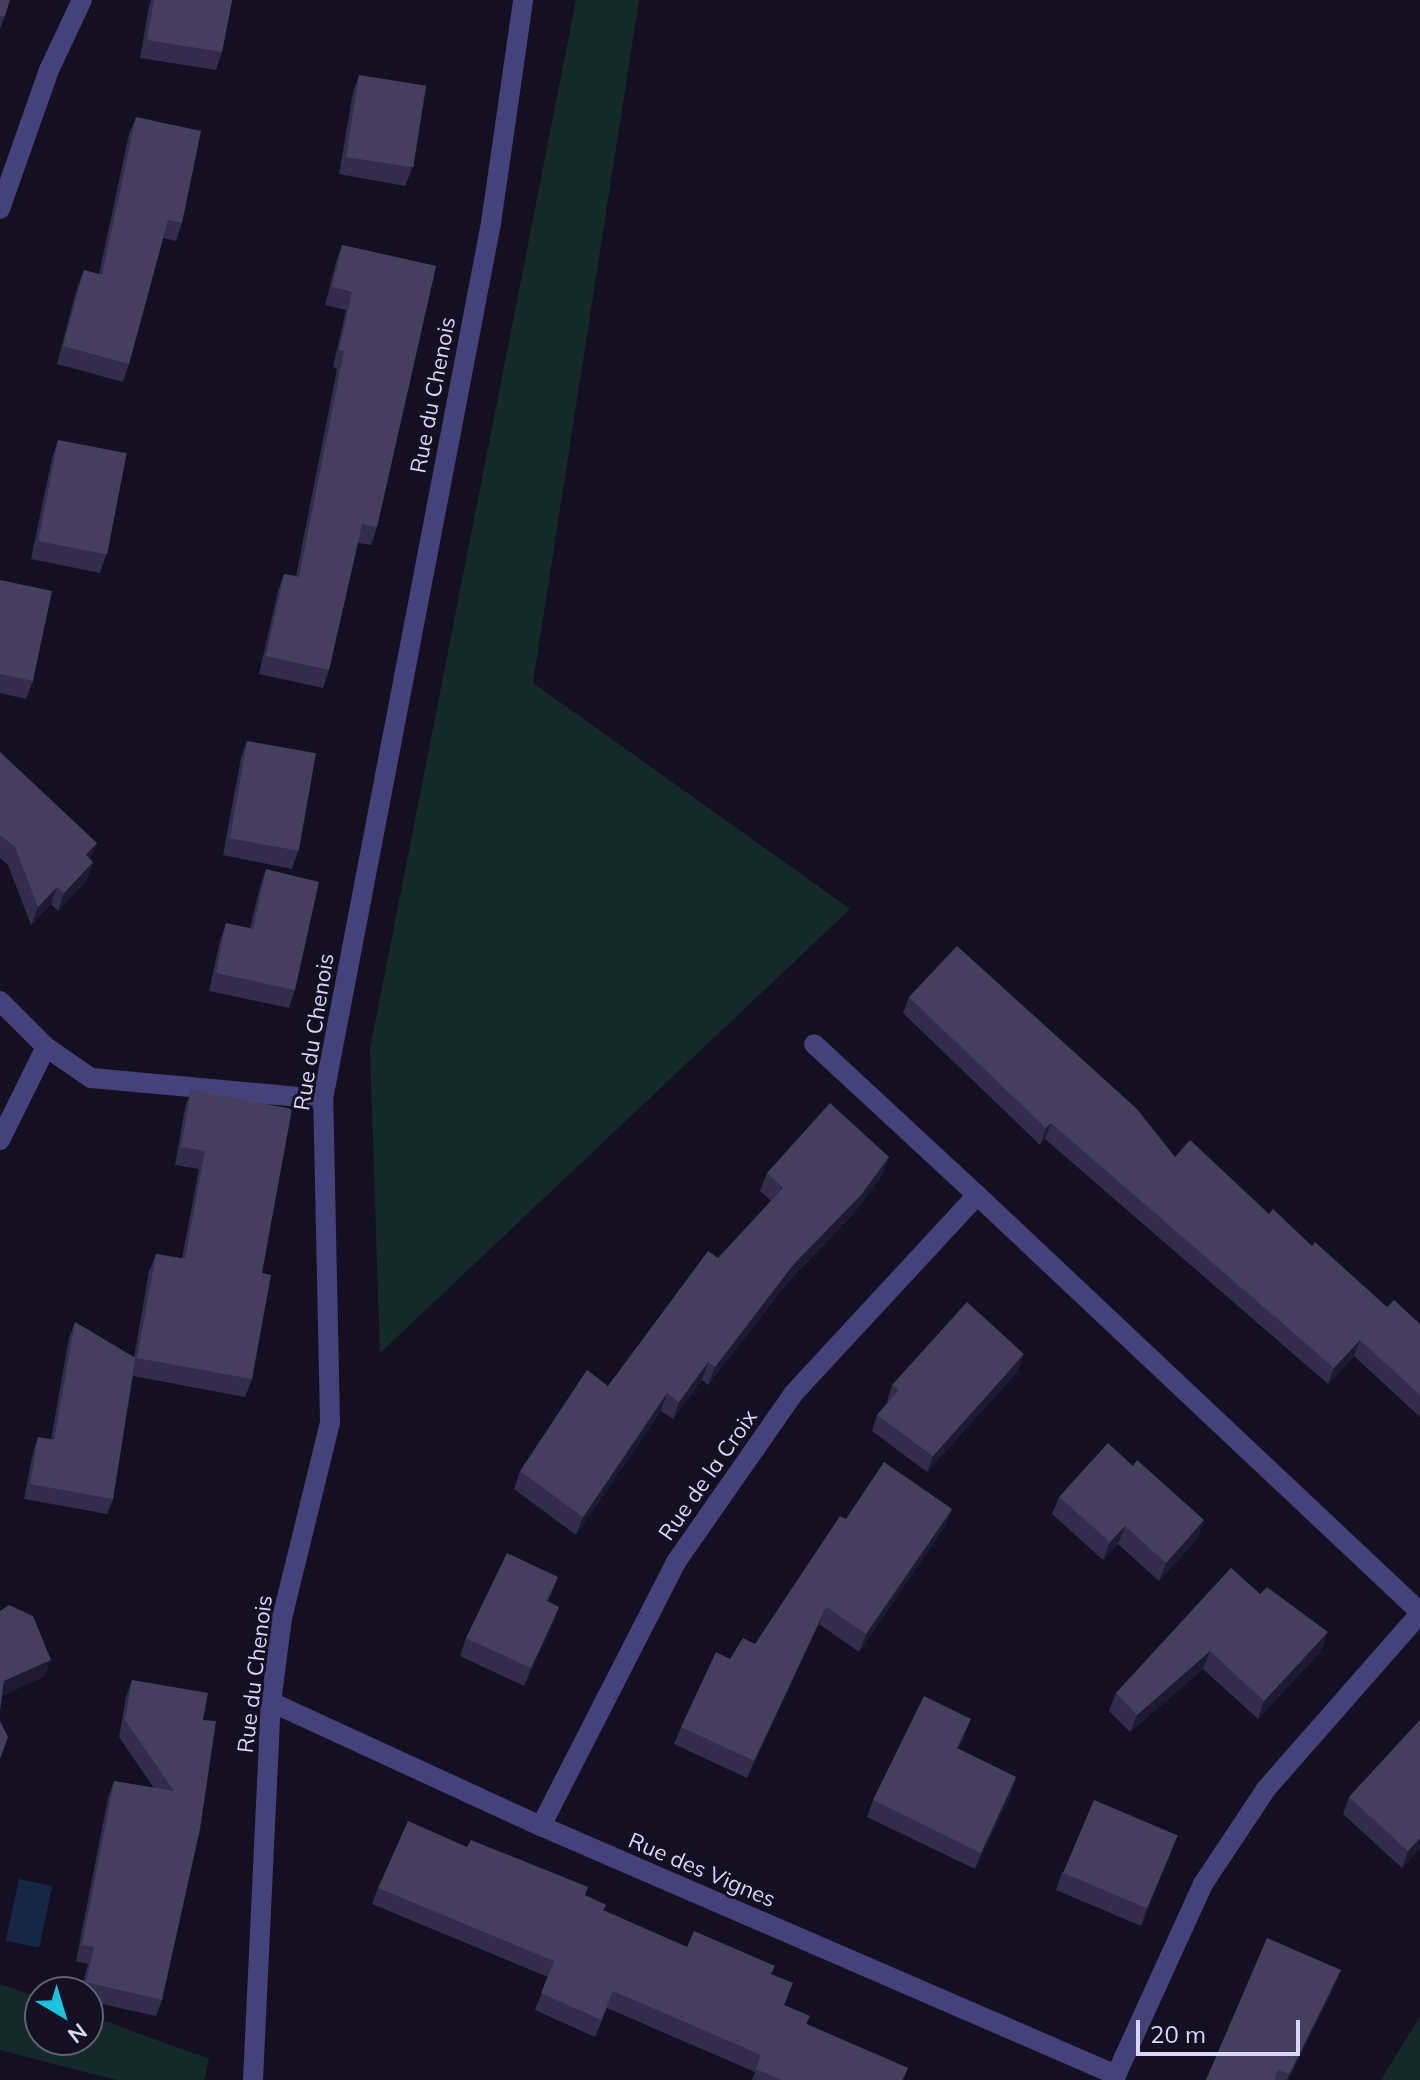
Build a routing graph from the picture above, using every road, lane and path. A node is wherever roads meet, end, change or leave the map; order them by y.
1 (82, 0) edge
2 (523, 0) edge
3 (0, 209) edge
4 (0, 1001) edge
5 (814, 1044) dead end
6 (46, 1047) junction
7 (323, 1099) junction
8 (0, 1140) edge
9 (977, 1195) junction
10 (1420, 1613) edge
11 (271, 1702) junction
12 (541, 1826) junction
13 (253, 2080) edge

1 - 3 street
2 - 7 street, Rue du Chenois
4 - 6 street
5 - 9 street
6 - 7 street
6 - 8 street
7 - 11 street, Rue du Chenois
9 - 10 street
9 - 12 street, Rue de la Croix
10 - 12 street, Rue des Vignes
11 - 12 street, Rue des Vignes
11 - 13 street, Rue du Chenois

